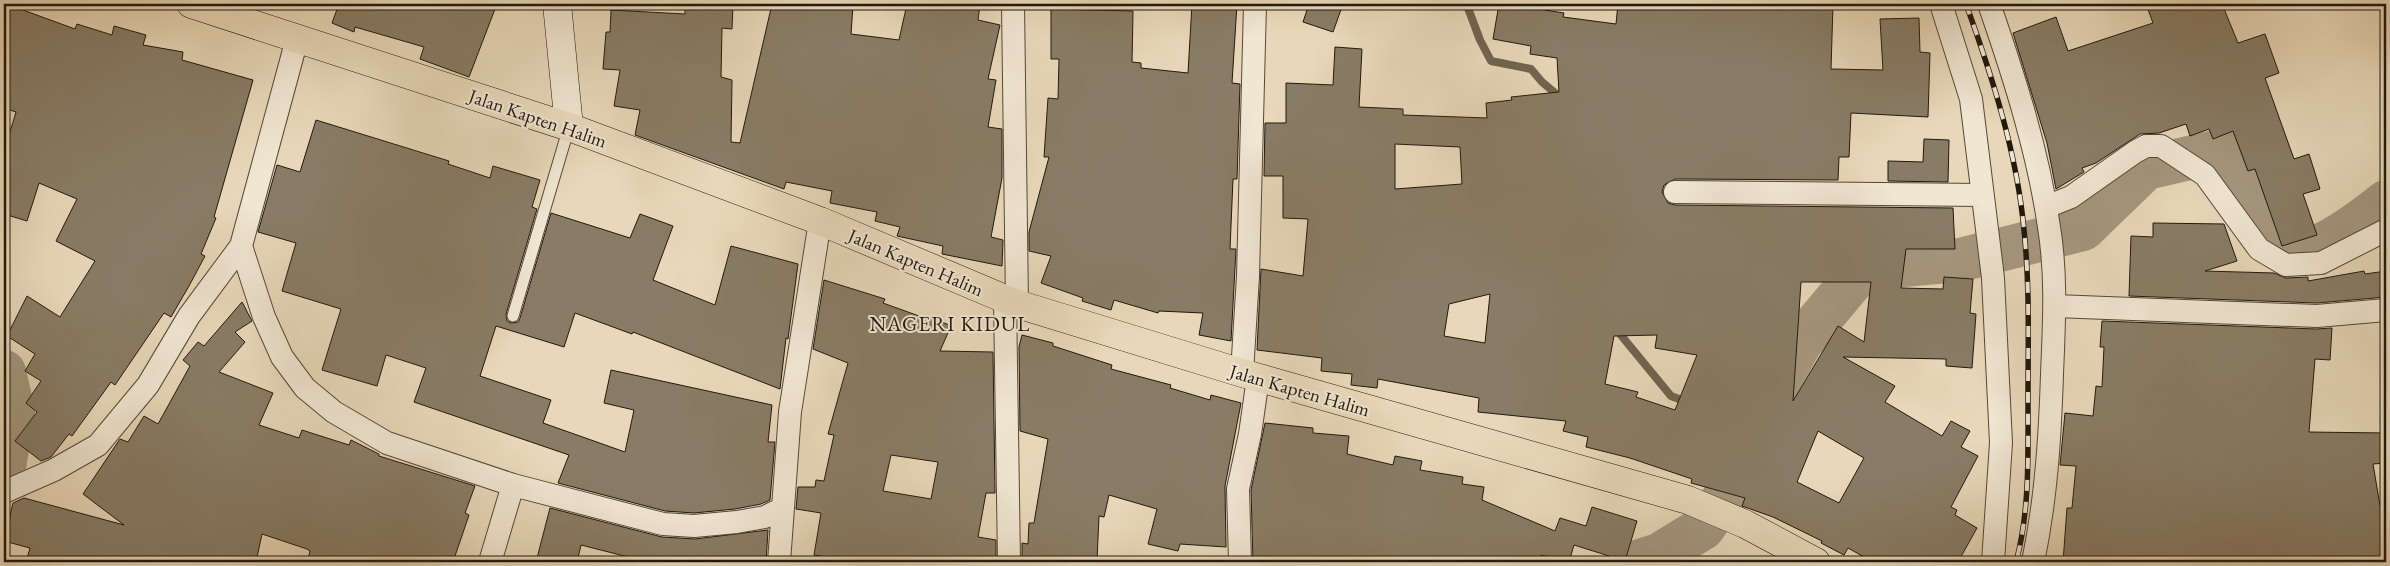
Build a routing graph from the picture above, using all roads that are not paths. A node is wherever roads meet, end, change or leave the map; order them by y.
1 (191, 4) edge
2 (557, 4) edge
3 (1013, 4) edge
4 (1255, 4) edge
5 (1941, 4) edge
6 (1989, 4) edge
7 (297, 39) junction
8 (569, 127) junction
9 (1675, 192) dead end
10 (1982, 195) junction
11 (2048, 218) junction
12 (820, 221) junction
13 (2386, 230) edge
14 (241, 246) junction
15 (1011, 302) junction
16 (2055, 306) junction
17 (2386, 312) edge
18 (513, 316) dead end
19 (1250, 376) junction
20 (513, 485) junction
21 (4, 492) edge
22 (783, 508) junction
23 (490, 562) edge
24 (779, 562) edge
25 (1008, 562) edge
26 (1240, 562) edge
27 (1816, 562) edge
28 (1993, 562) edge
29 (2033, 562) edge

1 - 7 main road, Jalan Kapten Halim
2 - 8 street
3 - 15 street
4 - 19 street
5 - 10 street
6 - 11 street
7 - 8 main road, Jalan Kapten Halim
7 - 14 street
8 - 12 main road, Jalan Kapten Halim
8 - 18 lane
9 - 10 street
10 - 28 street
11 - 13 street
11 - 16 street
12 - 15 main road, Jalan Kapten Halim
12 - 22 street
14 - 20 street
14 - 21 street
15 - 19 main road, Jalan Kapten Halim
15 - 25 street
16 - 17 street
16 - 29 street
19 - 26 street
19 - 27 main road, Jalan Kapten Halim
20 - 22 street
20 - 23 street
22 - 24 street

